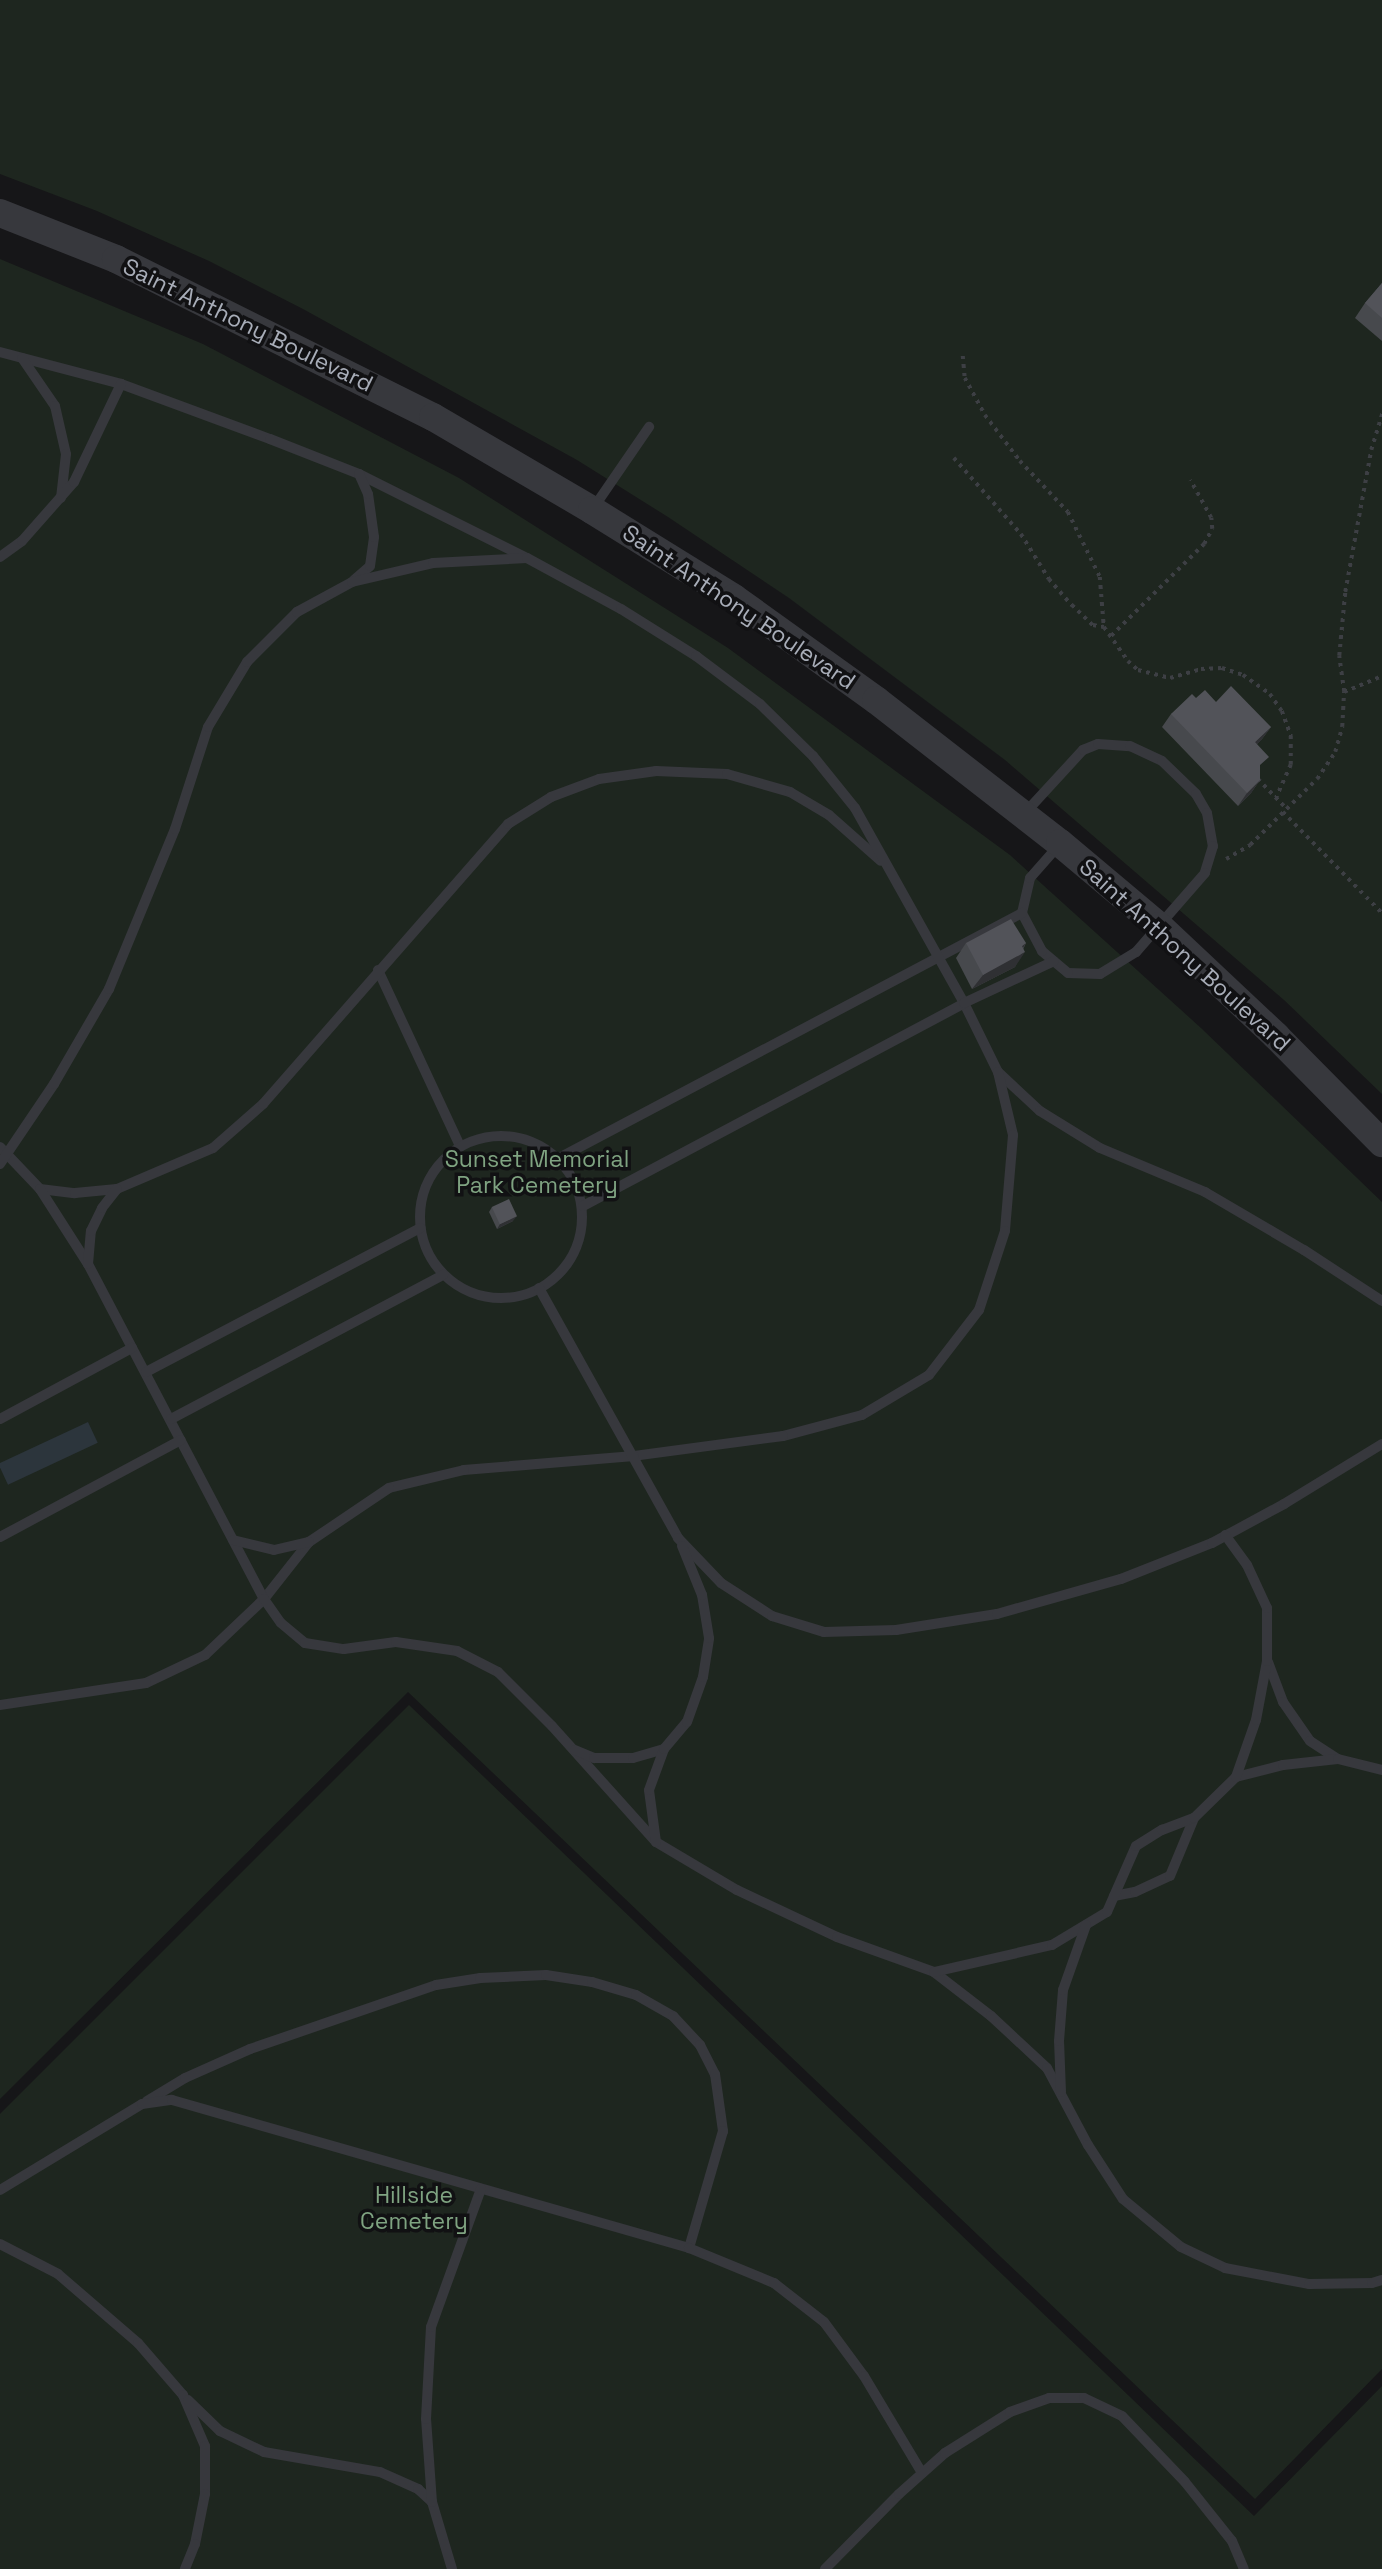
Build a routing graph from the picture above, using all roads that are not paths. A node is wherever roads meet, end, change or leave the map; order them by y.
1 (0, 213) edge
2 (0, 352) edge
3 (22, 358) junction
4 (121, 384) junction
5 (649, 427) dead end
6 (359, 474) junction
7 (61, 498) junction
8 (592, 510) junction
9 (0, 557) edge
10 (527, 558) junction
11 (352, 582) junction
12 (1024, 815) junction
13 (1060, 843) junction
14 (888, 867) junction
15 (1021, 913) junction
16 (1158, 926) junction
17 (939, 959) junction
18 (1054, 961) junction
19 (378, 970) junction
20 (964, 1003) junction
21 (998, 1072) junction
22 (1382, 1143) edge
23 (460, 1146) junction
24 (0, 1147) edge
25 (9, 1156) junction
26 (559, 1158) junction
27 (0, 1164) edge
28 (40, 1189) junction
29 (117, 1189) junction
30 (583, 1206) junction
31 (420, 1227) junction
32 (88, 1264) junction
33 (443, 1275) junction
34 (539, 1288) junction
35 (1382, 1301) edge
36 (132, 1348) junction
37 (145, 1372) junction
38 (0, 1419) edge
39 (171, 1419) junction
40 (181, 1440) junction
41 (1380, 1442) edge
42 (634, 1456) junction
43 (1225, 1535) junction
44 (0, 1536) edge
45 (678, 1538) junction
46 (233, 1539) junction
47 (309, 1542) junction
48 (264, 1599) junction
49 (1267, 1661) junction
50 (0, 1705) edge
51 (572, 1748) junction
52 (664, 1748) junction
53 (1338, 1759) junction
54 (1382, 1770) edge
55 (1236, 1777) junction
56 (1194, 1818) junction
57 (656, 1842) junction
58 (1114, 1896) junction
59 (1086, 1925) junction
60 (934, 1972) junction
61 (1061, 2095) junction
62 (142, 2104) junction
63 (481, 2189) junction
64 (0, 2190) edge
65 (0, 2244) edge
66 (689, 2248) junction
67 (1382, 2280) edge
68 (183, 2395) junction
69 (922, 2473) junction
70 (432, 2502) junction
71 (185, 2569) edge
72 (452, 2569) edge
73 (825, 2569) edge
74 (1244, 2569) edge

1 - 8 street, Saint Anthony Boulevard
2 - 3 lane
3 - 4 lane
3 - 7 lane
4 - 6 lane
4 - 7 lane
5 - 8 lane
6 - 10 lane
6 - 11 lane
7 - 9 lane
8 - 12 street, Saint Anthony Boulevard
10 - 11 lane
10 - 14 lane
11 - 25 lane
12 - 13 street, Saint Anthony Boulevard
12 - 16 lane
13 - 15 lane
13 - 16 street, Saint Anthony Boulevard
14 - 17 lane
14 - 19 lane
15 - 17 lane
15 - 18 lane
16 - 18 lane
16 - 22 street, Saint Anthony Boulevard
17 - 20 lane
17 - 26 lane
18 - 20 lane
19 - 23 lane
19 - 29 lane
20 - 21 lane
20 - 30 lane
21 - 35 lane
21 - 42 lane
23 - 26 lane
23 - 31 lane
24 - 25 lane
25 - 27 lane
25 - 28 lane
26 - 30 lane
28 - 29 lane
28 - 32 lane
29 - 32 lane
30 - 34 lane
31 - 33 lane
31 - 37 lane
32 - 36 lane
33 - 34 lane
33 - 39 lane
34 - 42 lane
36 - 37 lane
36 - 38 lane
37 - 39 lane
39 - 40 lane
40 - 44 lane
40 - 46 lane
41 - 43 lane
42 - 45 lane
42 - 47 lane
43 - 45 lane
43 - 49 lane
45 - 52 lane
46 - 47 lane
46 - 48 lane
47 - 48 lane
48 - 50 lane
48 - 51 lane
49 - 53 lane
49 - 55 lane
51 - 52 lane
51 - 57 lane
52 - 57 lane
53 - 54 lane
53 - 55 lane
55 - 56 lane
56 - 58 lane
56 - 58 lane
57 - 60 lane
58 - 59 lane
59 - 60 lane
59 - 61 lane
60 - 61 lane
61 - 67 lane
62 - 63 lane
62 - 64 lane
62 - 66 lane
63 - 66 lane
63 - 70 lane
65 - 68 lane
66 - 69 lane
68 - 70 lane
68 - 71 lane
69 - 73 lane
69 - 74 lane
70 - 72 lane

